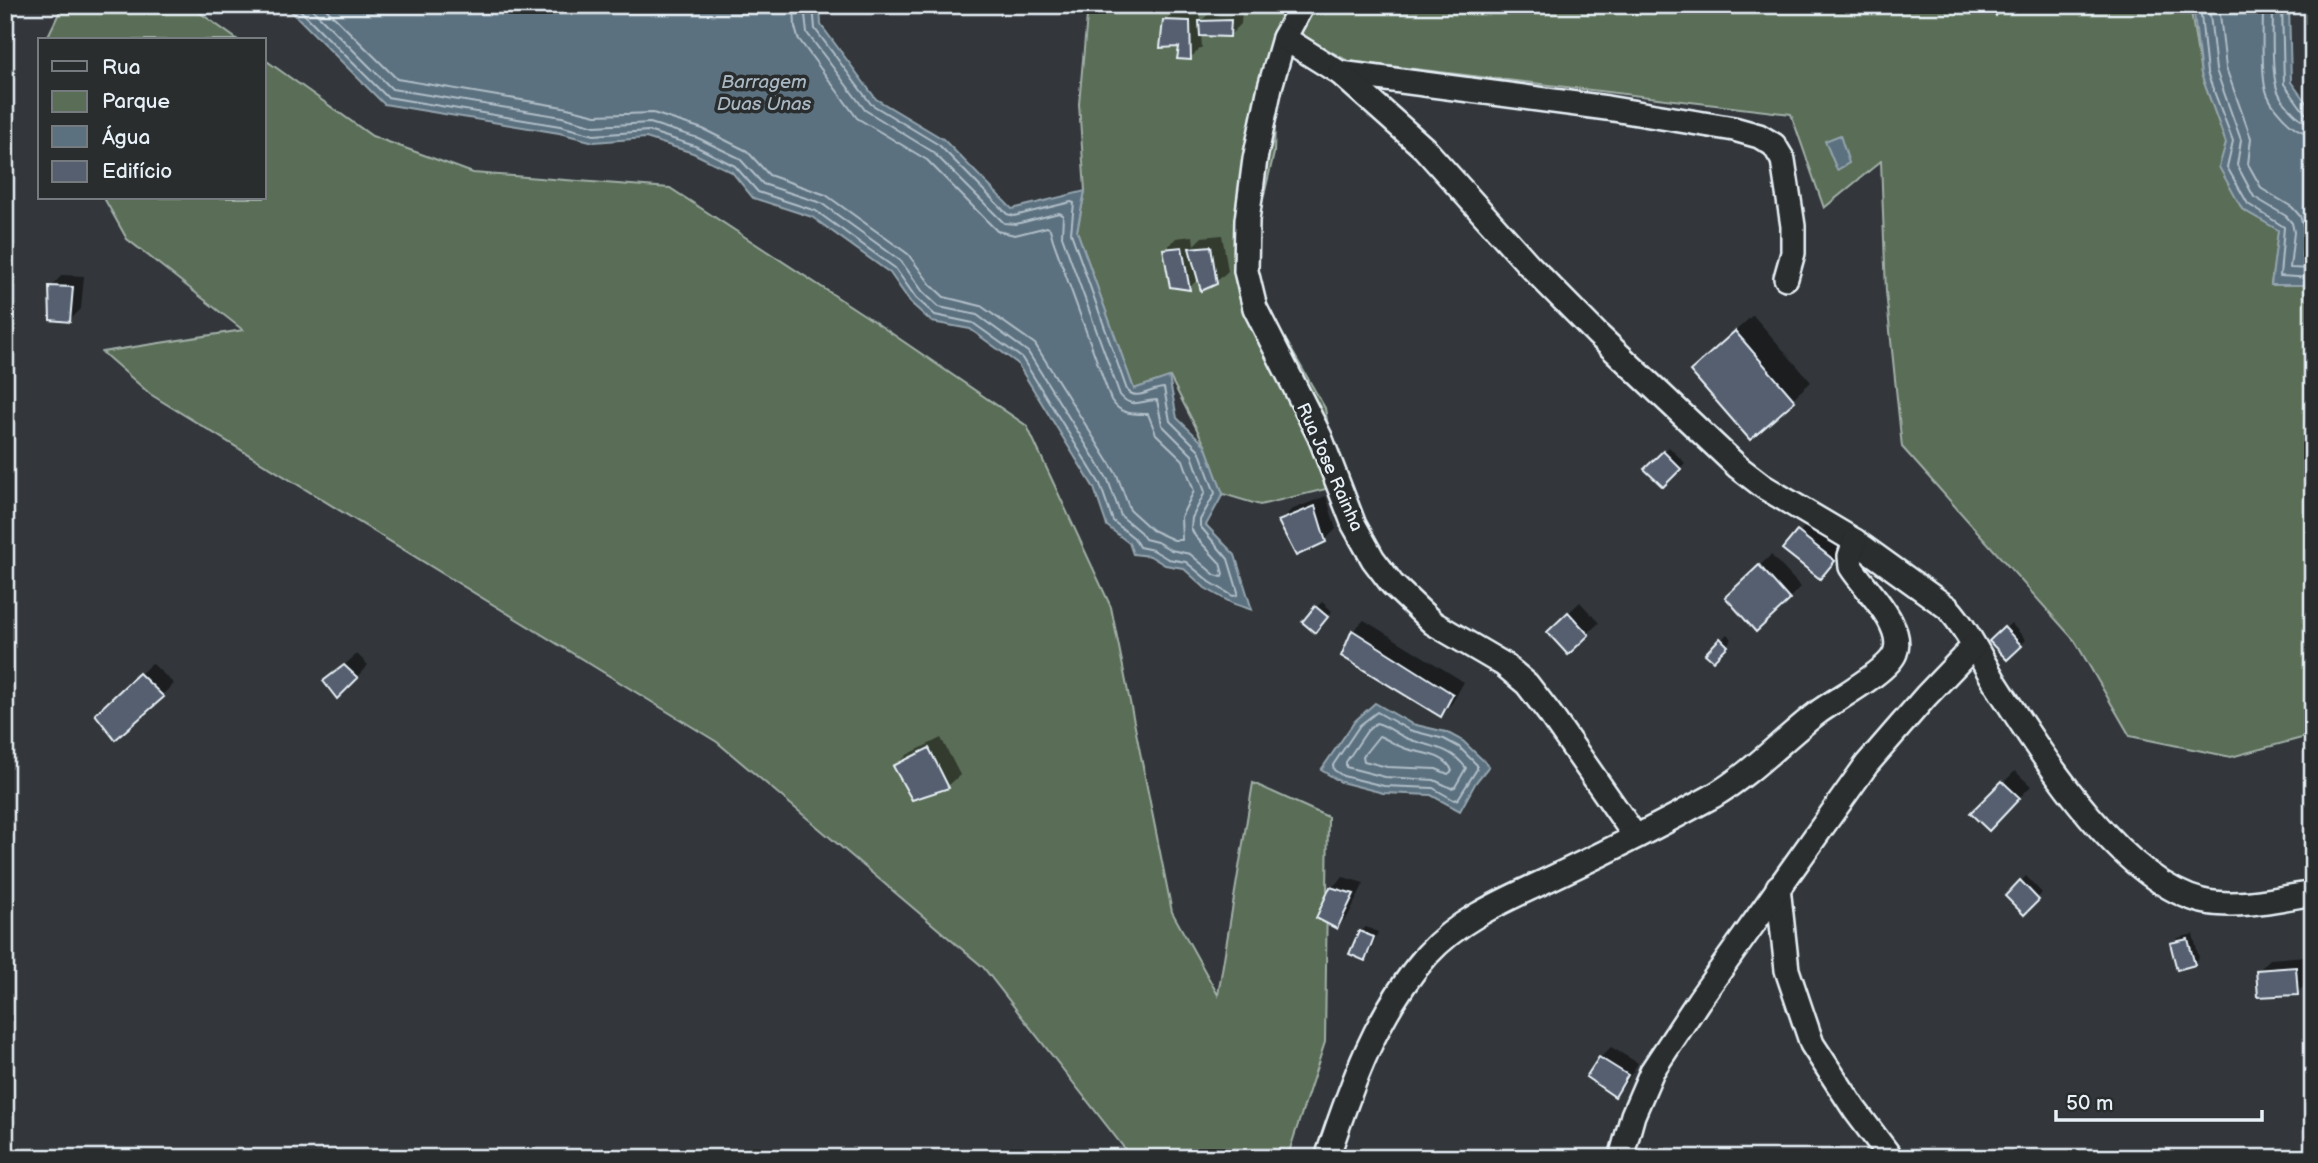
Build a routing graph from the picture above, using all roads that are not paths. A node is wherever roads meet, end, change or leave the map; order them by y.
1 (1302, 5) edge
2 (1284, 38) junction
3 (1340, 73) junction
4 (1786, 278) dead end
5 (1855, 541) junction
6 (1973, 647) junction
7 (1635, 836) junction
8 (1778, 887) junction
9 (2313, 893) edge
10 (1327, 1158) edge
11 (1621, 1158) edge
12 (1891, 1158) edge

1 - 2 street, Rua Jose Rainha
2 - 3 street
2 - 7 street, Rua Jose Rainha
3 - 4 street
3 - 5 street
5 - 6 street
5 - 7 street
6 - 8 street
6 - 9 street
7 - 10 street
8 - 11 street
8 - 12 street

